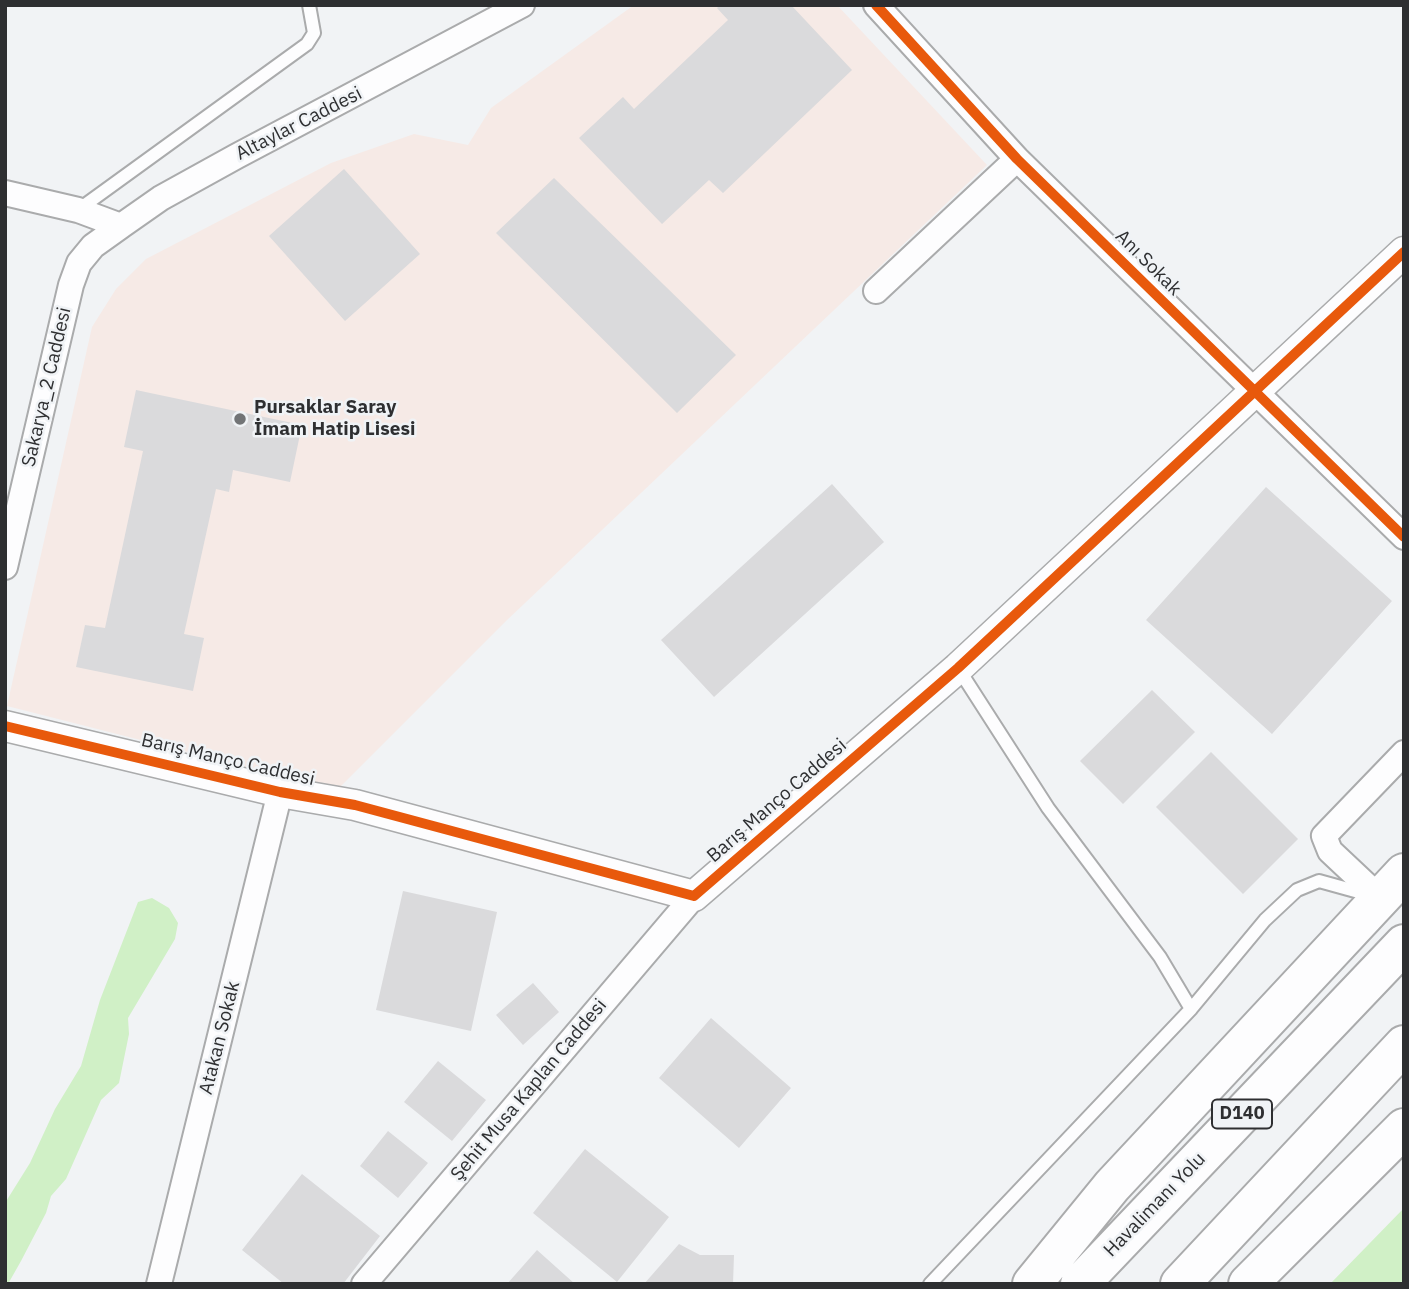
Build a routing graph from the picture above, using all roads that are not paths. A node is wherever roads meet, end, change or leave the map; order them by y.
1 (309, 5) edge
2 (522, 5) edge
3 (876, 5) edge
4 (1017, 159) junction
5 (5, 192) edge
6 (78, 210) junction
7 (121, 226) junction
8 (1404, 252) edge
9 (876, 290) dead end
10 (1253, 392) junction
11 (1404, 537) edge
12 (5, 567) edge
13 (958, 668) junction
14 (5, 726) edge
15 (1404, 753) edge
16 (280, 792) junction
17 (1392, 886) edge
18 (694, 896) junction
19 (1404, 944) edge
20 (1191, 1009) junction
21 (1404, 1045) edge
22 (1397, 1139) edge
23 (159, 1284) edge
24 (364, 1284) edge
25 (930, 1284) edge
26 (1032, 1284) edge
27 (1080, 1284) edge
28 (1180, 1284) edge
29 (1248, 1284) edge

1 - 6 lane
2 - 7 street, Altaylar Caddesi
3 - 4 street, Anı Sokak
4 - 9 street
4 - 10 street, Anı Sokak
5 - 6 street
6 - 7 street
7 - 12 street, Sakarya_2 Caddesi
8 - 10 street, Barış Manço Caddesi
10 - 11 street, Anı Sokak
10 - 13 street, Barış Manço Caddesi
13 - 18 street, Barış Manço Caddesi
13 - 20 lane
14 - 16 street, Barış Manço Caddesi
15 - 17 street
16 - 18 street, Barış Manço Caddesi
16 - 23 street, Atakan Sokak
17 - 20 lane
17 - 26 highway
18 - 24 street, Şehit Musa Kaplan Caddesi
19 - 27 highway, Havalimanı Yolu / D140
20 - 25 lane
21 - 28 highway
22 - 29 highway

